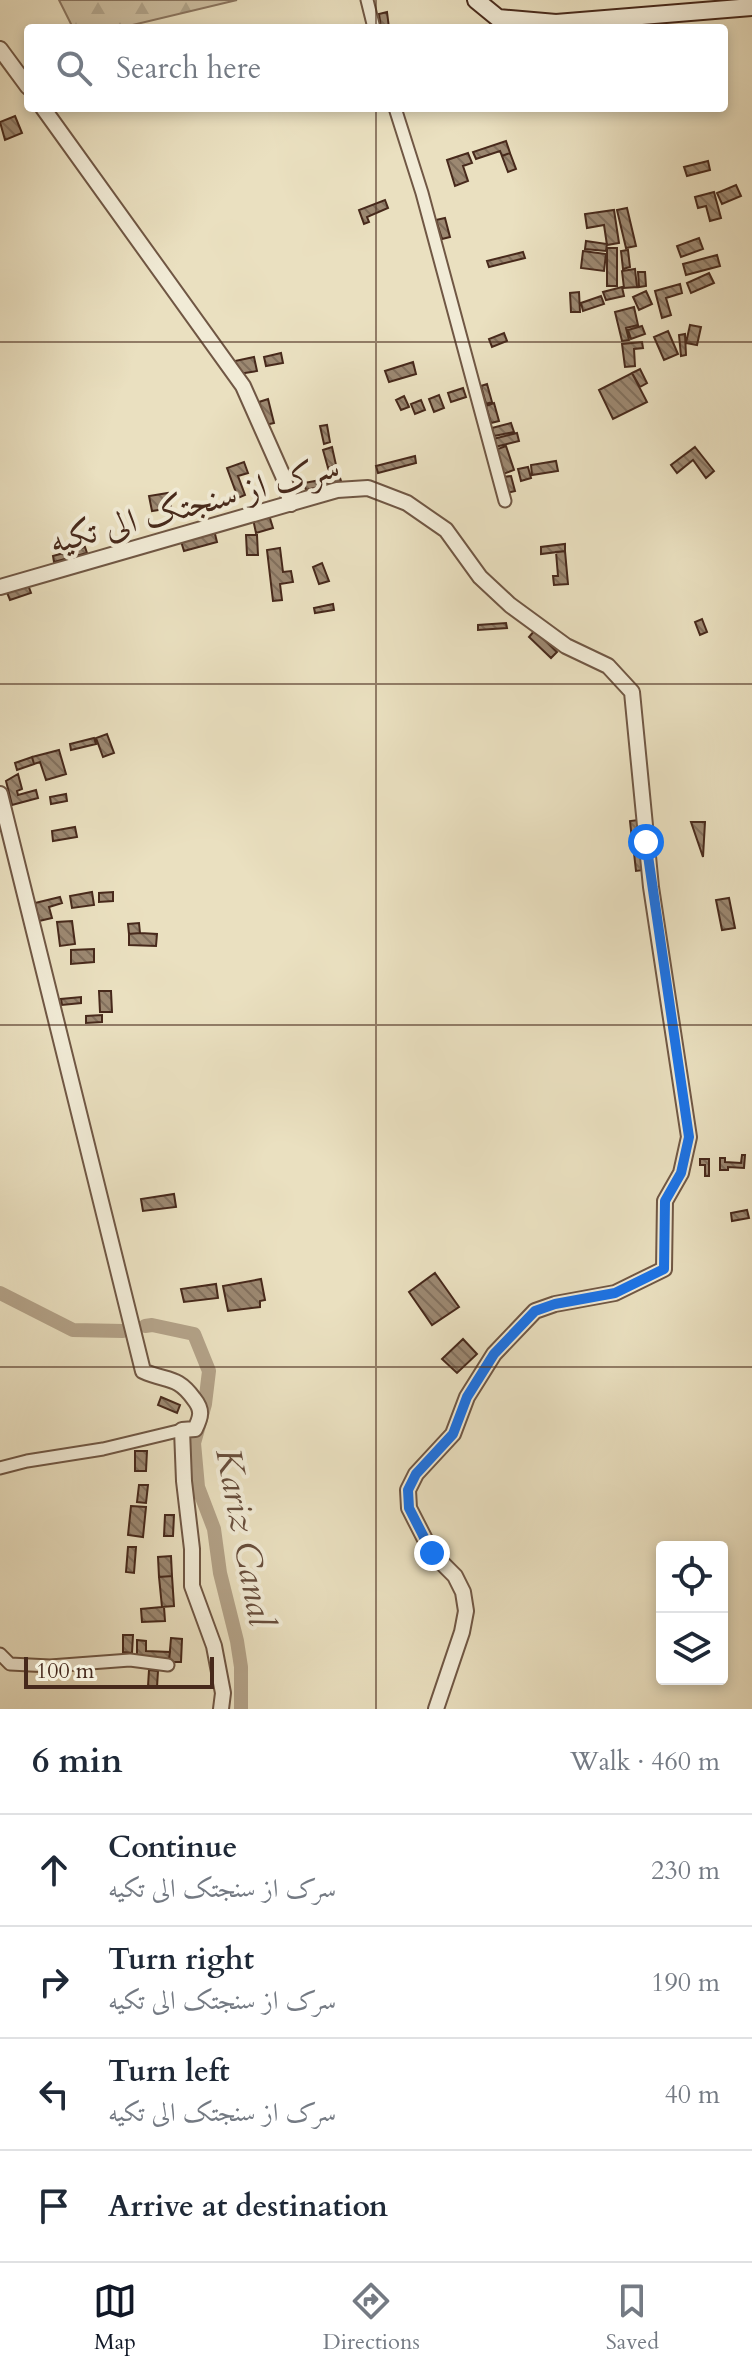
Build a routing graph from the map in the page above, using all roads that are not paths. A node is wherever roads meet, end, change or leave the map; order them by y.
1 (367, 0) edge
2 (476, 0) edge
3 (752, 7) edge
4 (373, 24) edge
5 (0, 49) edge
6 (24, 82) edge
7 (46, 112) edge
8 (396, 112) edge
9 (505, 501) dead end
10 (291, 504) junction
11 (0, 587) edge
12 (0, 794) edge
13 (182, 1430) junction
14 (0, 1468) edge
15 (0, 1654) edge
16 (168, 1665) dead end
17 (221, 1709) edge
18 (436, 1709) edge

1 - 4 street
2 - 3 main road
5 - 6 street
7 - 10 street
8 - 9 street
10 - 11 street, سرک از سنجتک الی تکیه
10 - 18 street, سرک از سنجتک الی تکیه
12 - 13 street
13 - 14 street
13 - 17 street
15 - 16 street

